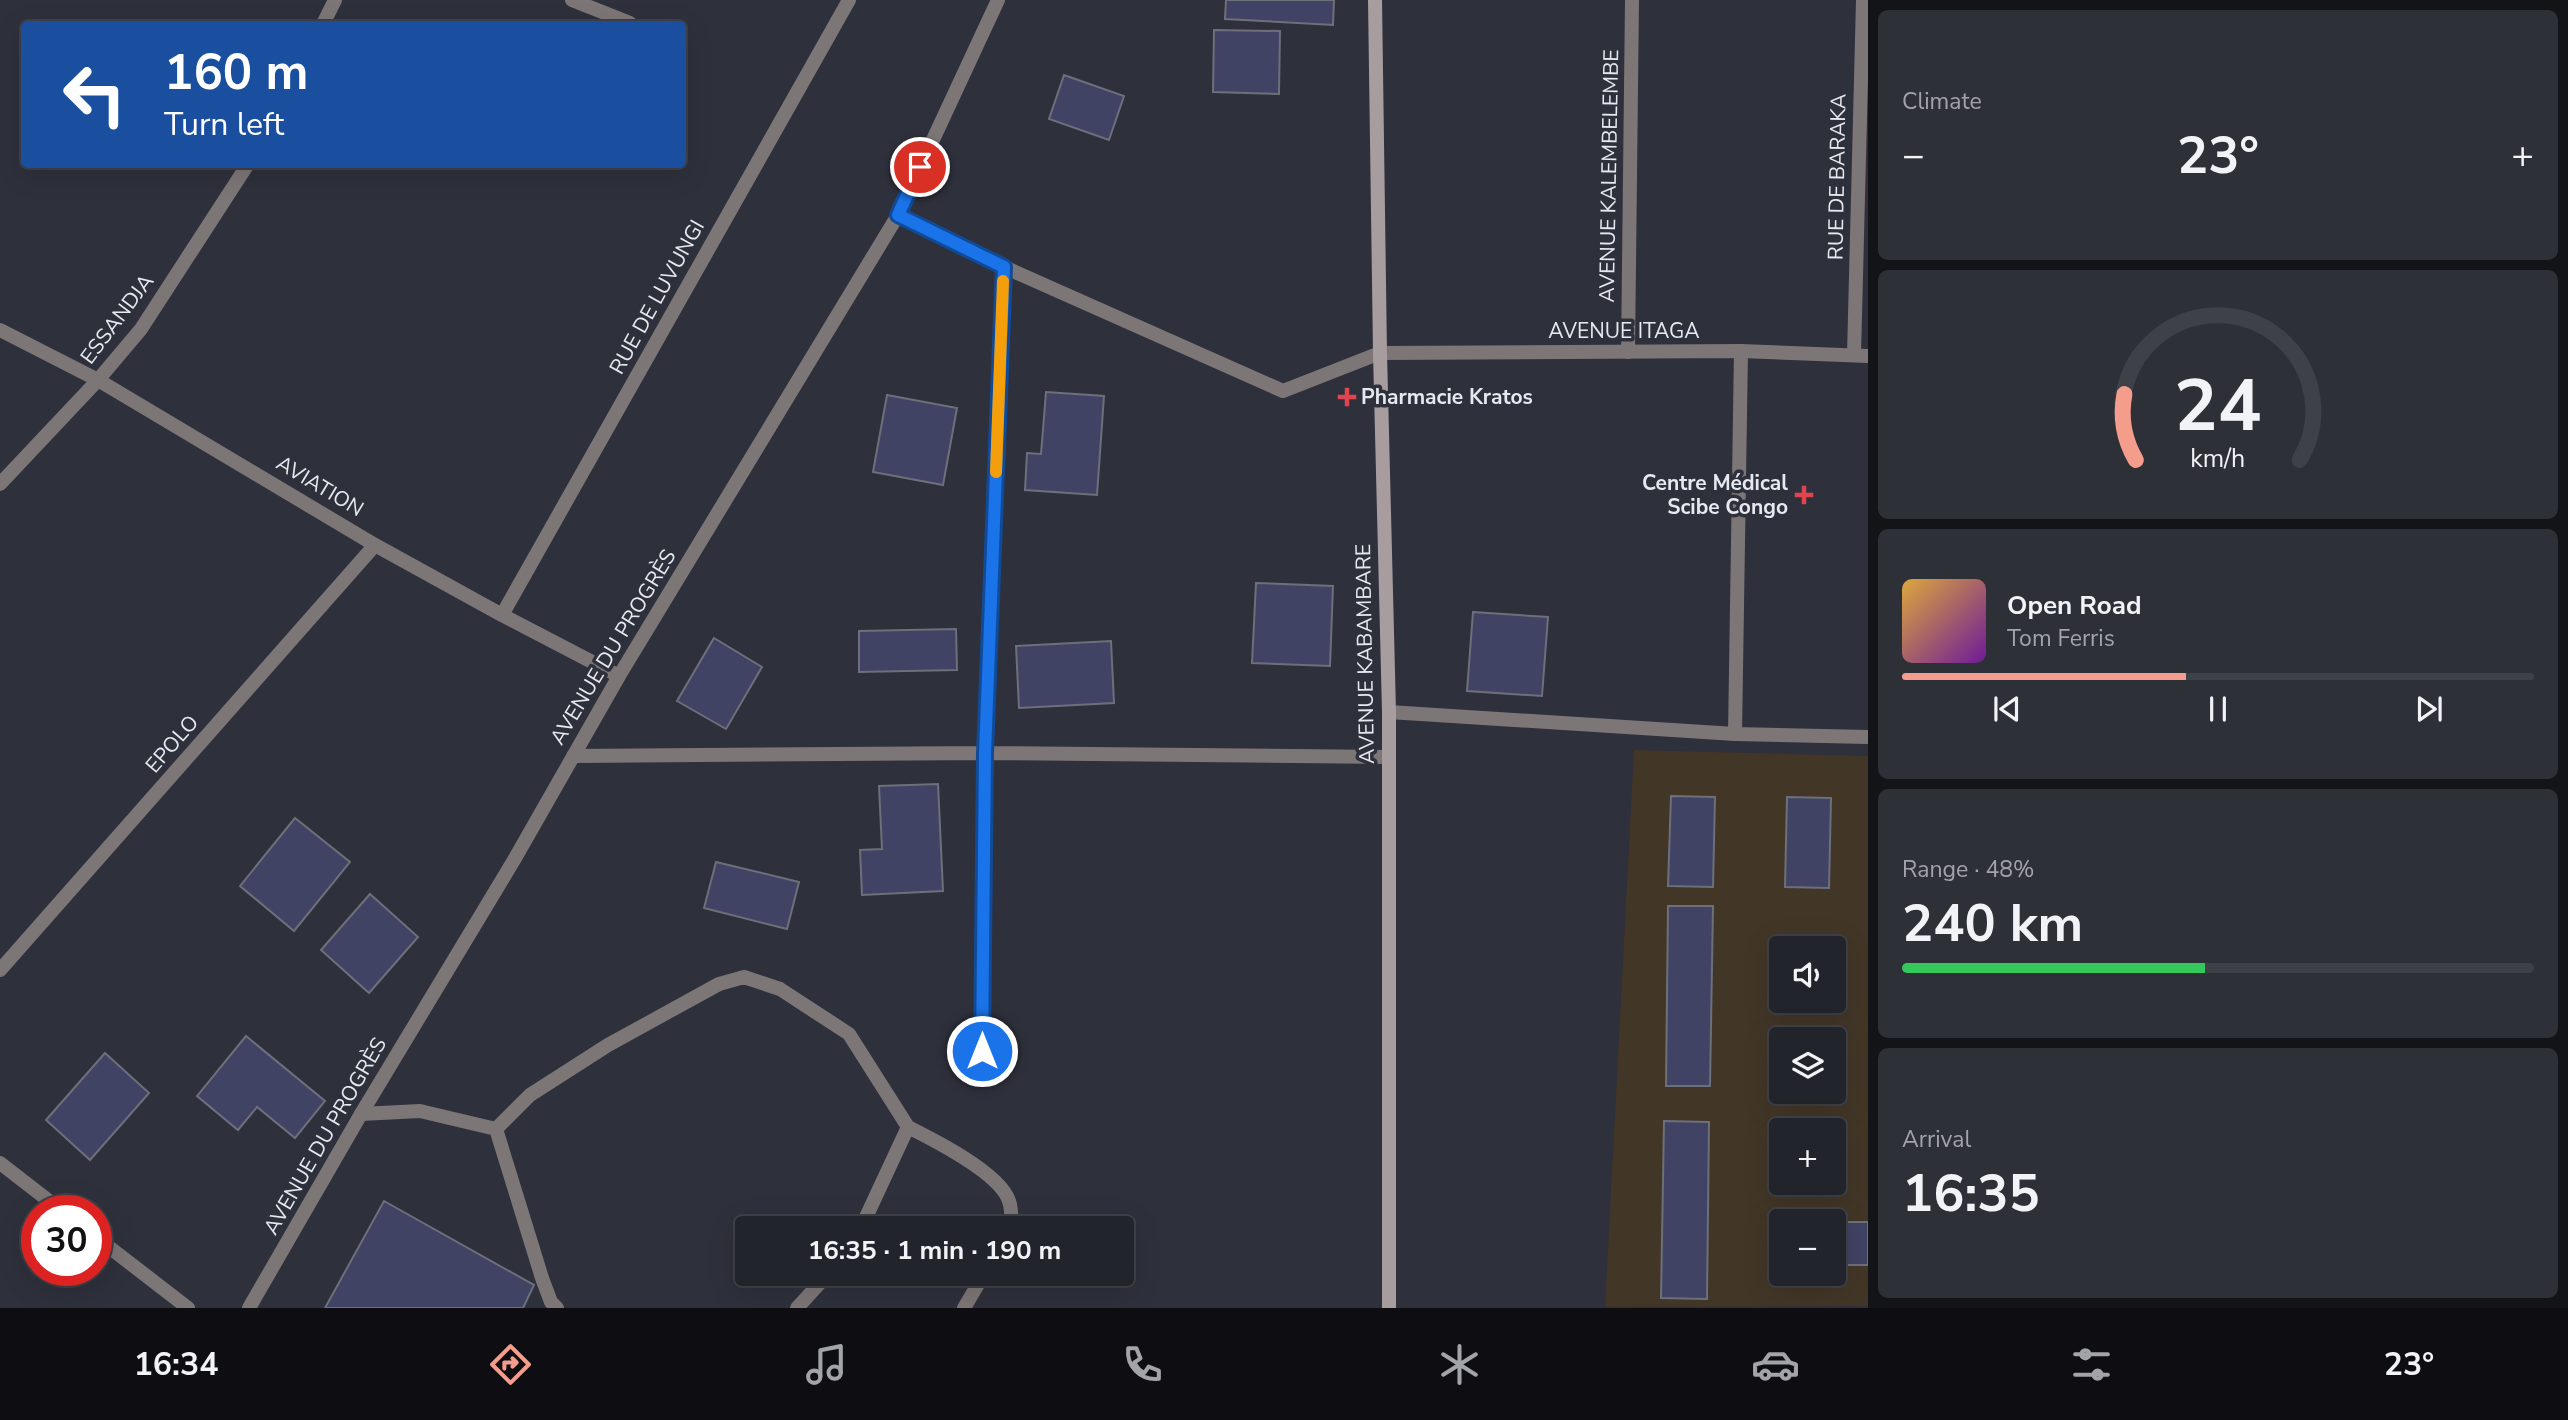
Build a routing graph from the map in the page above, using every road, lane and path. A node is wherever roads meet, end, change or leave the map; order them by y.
1 (335, 0) edge
2 (572, 0) edge
3 (849, 0) edge
4 (998, 0) edge
5 (1375, 0) edge
6 (1632, 0) edge
7 (1863, 0) edge
8 (324, 21) edge
9 (625, 21) edge
10 (245, 168) edge
11 (898, 215) junction
12 (1004, 267) junction
13 (0, 330) edge
14 (1741, 351) junction
15 (1628, 352) junction
16 (1380, 353) junction
17 (1861, 356) edge
18 (98, 380) junction
19 (0, 484) edge
20 (375, 545) junction
21 (502, 615) junction
22 (619, 676) junction
23 (1389, 712) junction
24 (1735, 733) junction
25 (1868, 737) edge
26 (985, 753) junction
27 (573, 756) junction
28 (1388, 757) junction
29 (0, 971) edge
30 (982, 1051) dead end
31 (361, 1114) junction
32 (908, 1127) junction
33 (496, 1129) junction
34 (0, 1163) edge
35 (41, 1195) edge
36 (867, 1216) edge
37 (1011, 1216) edge
38 (112, 1249) edge
39 (817, 1286) edge
40 (977, 1286) edge
41 (188, 1308) edge
42 (249, 1308) edge
43 (557, 1308) edge
44 (797, 1308) edge
45 (964, 1308) edge
46 (1389, 1308) edge

1 - 8 street
2 - 9 street
3 - 21 street, RUE DE LUVUNGI
4 - 11 street, AVENUE DU PROGRÈS
5 - 16 main road, AVENUE KABAMBARE
6 - 15 street, AVENUE KALEMBELEMBE
7 - 17 street, RUE DE BARAKA
10 - 18 street, ESSANDJA
11 - 12 street
11 - 22 street, AVENUE DU PROGRÈS
12 - 16 street
12 - 26 street
13 - 18 street, AVIATION
14 - 15 street, AVENUE ITAGA
14 - 17 street, AVENUE ITAGA
14 - 24 street
15 - 16 street, AVENUE ITAGA
16 - 23 main road, AVENUE KABAMBARE
18 - 19 street, ESSANDJA
18 - 20 street, AVIATION
20 - 21 street, AVIATION
20 - 29 street, EPOLO
21 - 22 street, AVIATION
22 - 27 street, AVENUE DU PROGRÈS
23 - 24 street
23 - 28 main road, AVENUE KABAMBARE
24 - 25 street
26 - 27 street
26 - 28 street
26 - 30 street
27 - 31 street, AVENUE DU PROGRÈS
28 - 46 main road, AVENUE KABAMBARE
31 - 33 street
31 - 42 street, AVENUE DU PROGRÈS
32 - 33 street
32 - 36 street
32 - 37 street
33 - 43 street
34 - 35 street
38 - 41 street
39 - 44 street
40 - 45 street

